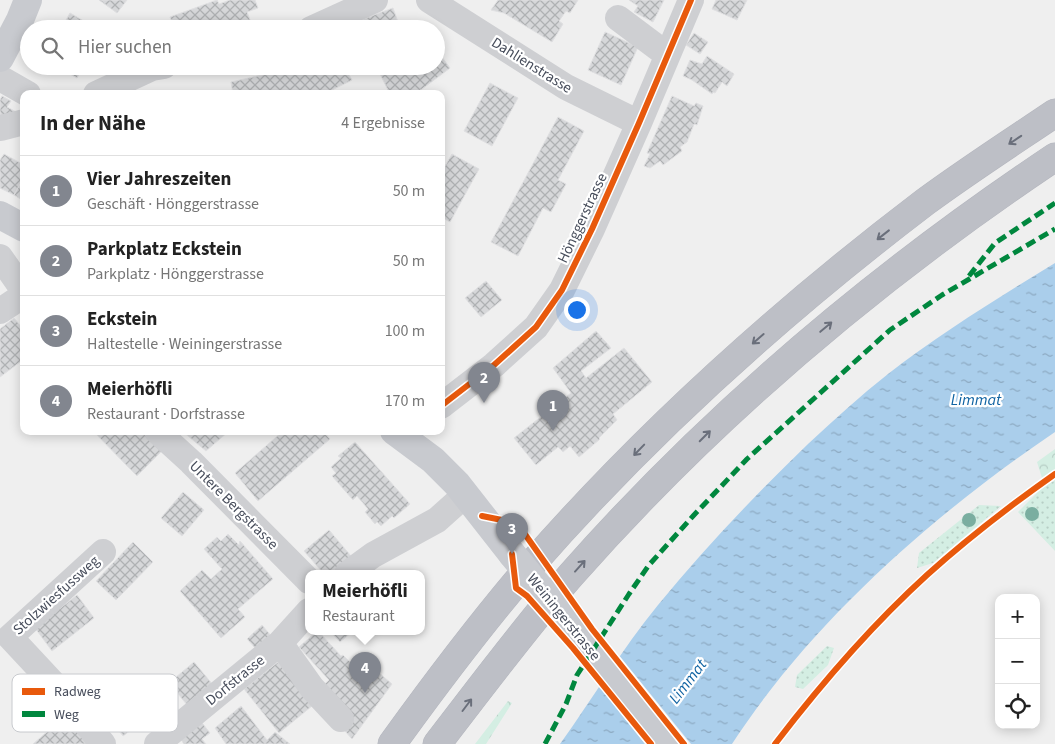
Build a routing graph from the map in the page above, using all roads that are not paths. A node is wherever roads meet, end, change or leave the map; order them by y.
1 (28, 0) edge
2 (375, 0) edge
3 (429, 0) edge
4 (691, 0) edge
5 (618, 18) dead end
6 (331, 20) edge
7 (668, 52) junction
8 (0, 58) edge
9 (137, 75) edge
10 (0, 78) edge
11 (21, 90) edge
12 (105, 90) edge
13 (1055, 113) edge
14 (639, 123) junction
15 (1055, 157) edge
16 (0, 215) edge
17 (20, 226) edge
18 (0, 257) edge
19 (20, 285) edge
20 (20, 298) edge
21 (0, 311) edge
22 (445, 403) edge
23 (161, 435) edge
24 (405, 435) edge
25 (465, 495) junction
26 (103, 552) dead end
27 (352, 570) edge
28 (305, 577) edge
29 (305, 615) edge
30 (280, 643) junction
31 (44, 674) edge
32 (340, 719) dead end
33 (178, 727) edge
34 (93, 732) edge
35 (172, 732) edge
36 (103, 744) edge
37 (157, 744) edge
38 (392, 744) edge
39 (437, 744) edge
40 (668, 744) edge

1 - 8 main road
2 - 6 street
3 - 14 street, Dahlienstrasse
4 - 7 street, Hönggerstrasse
5 - 7 street
7 - 14 street, Hönggerstrasse
9 - 12 street
10 - 11 street
13 -> 38 highway
14 - 22 street, Hönggerstrasse
39 -> 15 highway
16 - 17 main road
18 - 19 street
20 - 21 street
23 - 28 street, Untere Bergstrasse
24 - 25 main road, Weiningerstrasse
25 - 27 street
25 - 40 main road, Weiningerstrasse, bridge
26 - 31 street, Stolzwiesfussweg
29 - 30 street, Dorfstrasse
30 - 32 street
30 - 33 street, Dorfstrasse
34 - 36 street, Stolzwiesfussweg
35 - 37 street, Dorfstrasse

